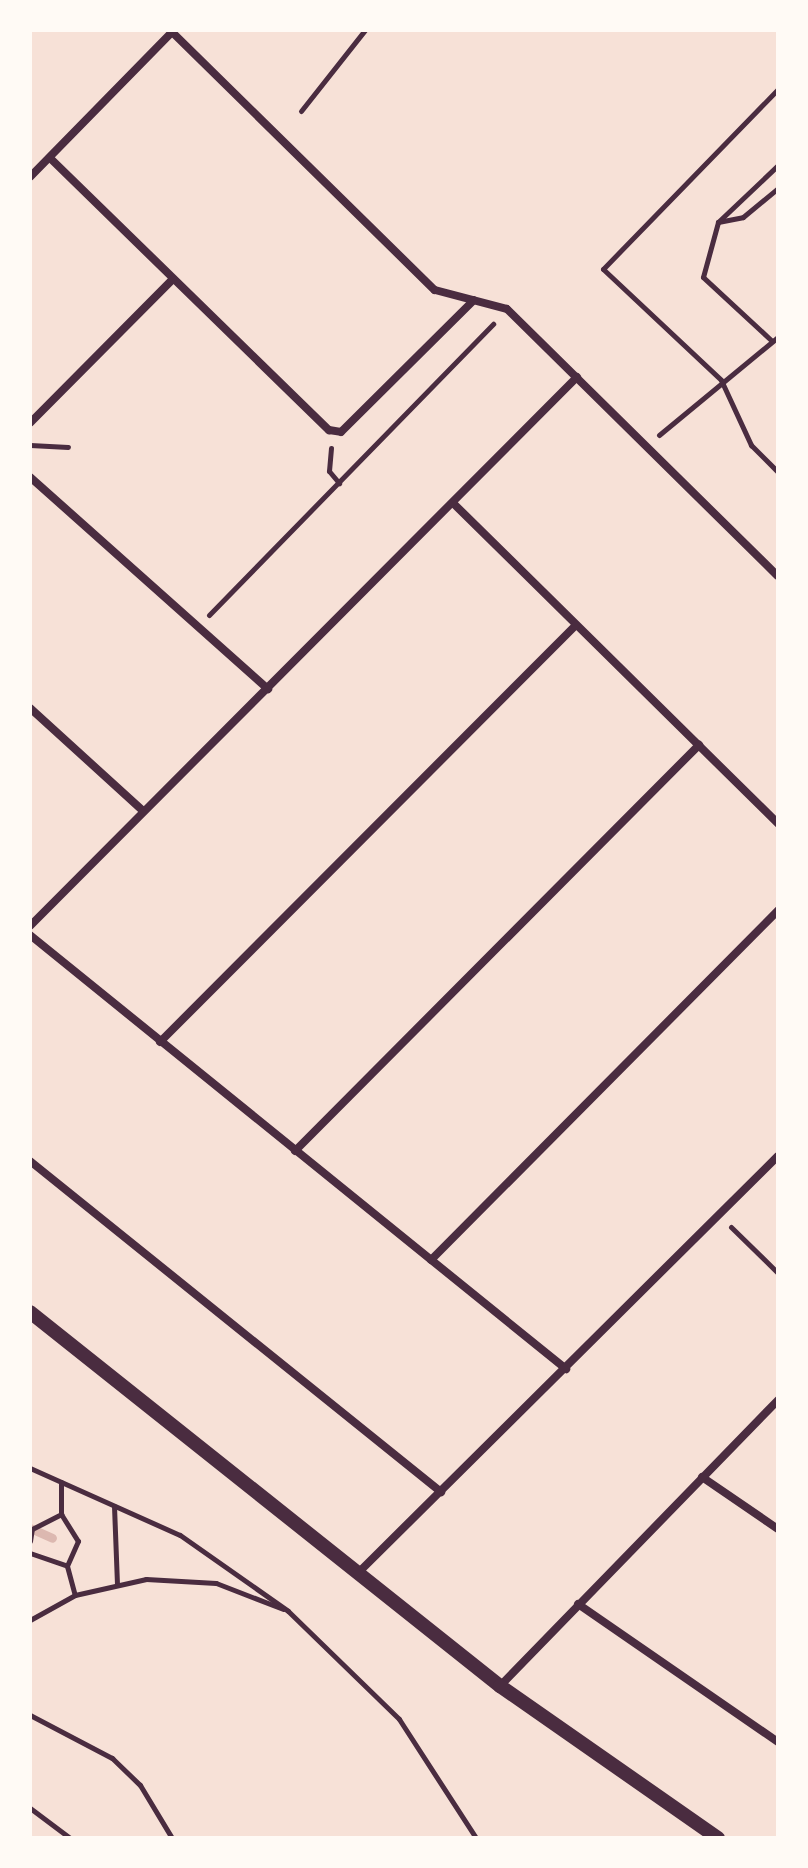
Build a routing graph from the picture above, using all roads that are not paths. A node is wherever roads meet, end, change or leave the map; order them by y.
1 (171, 31) edge
2 (50, 158) junction
3 (30, 177) edge
4 (172, 280) junction
5 (474, 300) junction
6 (577, 377) junction
7 (30, 423) edge
8 (30, 477) edge
9 (453, 503) junction
10 (778, 576) edge
11 (576, 625) junction
12 (268, 689) junction
13 (30, 708) edge
14 (699, 745) junction
15 (143, 811) junction
16 (778, 824) edge
17 (778, 910) edge
18 (30, 926) edge
19 (30, 935) edge
20 (160, 1042) junction
21 (295, 1151) junction
22 (778, 1156) edge
23 (30, 1161) edge
24 (431, 1260) junction
25 (30, 1312) edge
26 (566, 1369) junction
27 (778, 1400) edge
28 (702, 1477) junction
29 (441, 1492) junction
30 (778, 1529) edge
31 (356, 1574) junction
32 (578, 1604) junction
33 (500, 1686) junction
34 (778, 1742) edge
35 (718, 1838) edge

1 - 2 street
1 - 5 street
2 - 3 street
2 - 4 street
4 - 5 street
4 - 7 street
5 - 6 street
6 - 9 street
6 - 10 street
8 - 12 street
9 - 11 street
9 - 12 street
11 - 14 street
11 - 20 street
12 - 15 street
13 - 15 street
14 - 16 street
14 - 21 street
15 - 18 street
17 - 24 street
19 - 20 street
20 - 21 street
21 - 24 street
22 - 26 street
23 - 29 street
24 - 26 street
25 - 31 street
26 - 29 street
27 - 28 street
28 - 30 street
28 - 32 street
29 - 31 street
31 - 33 street
32 - 33 street
32 - 34 street
33 - 35 street

